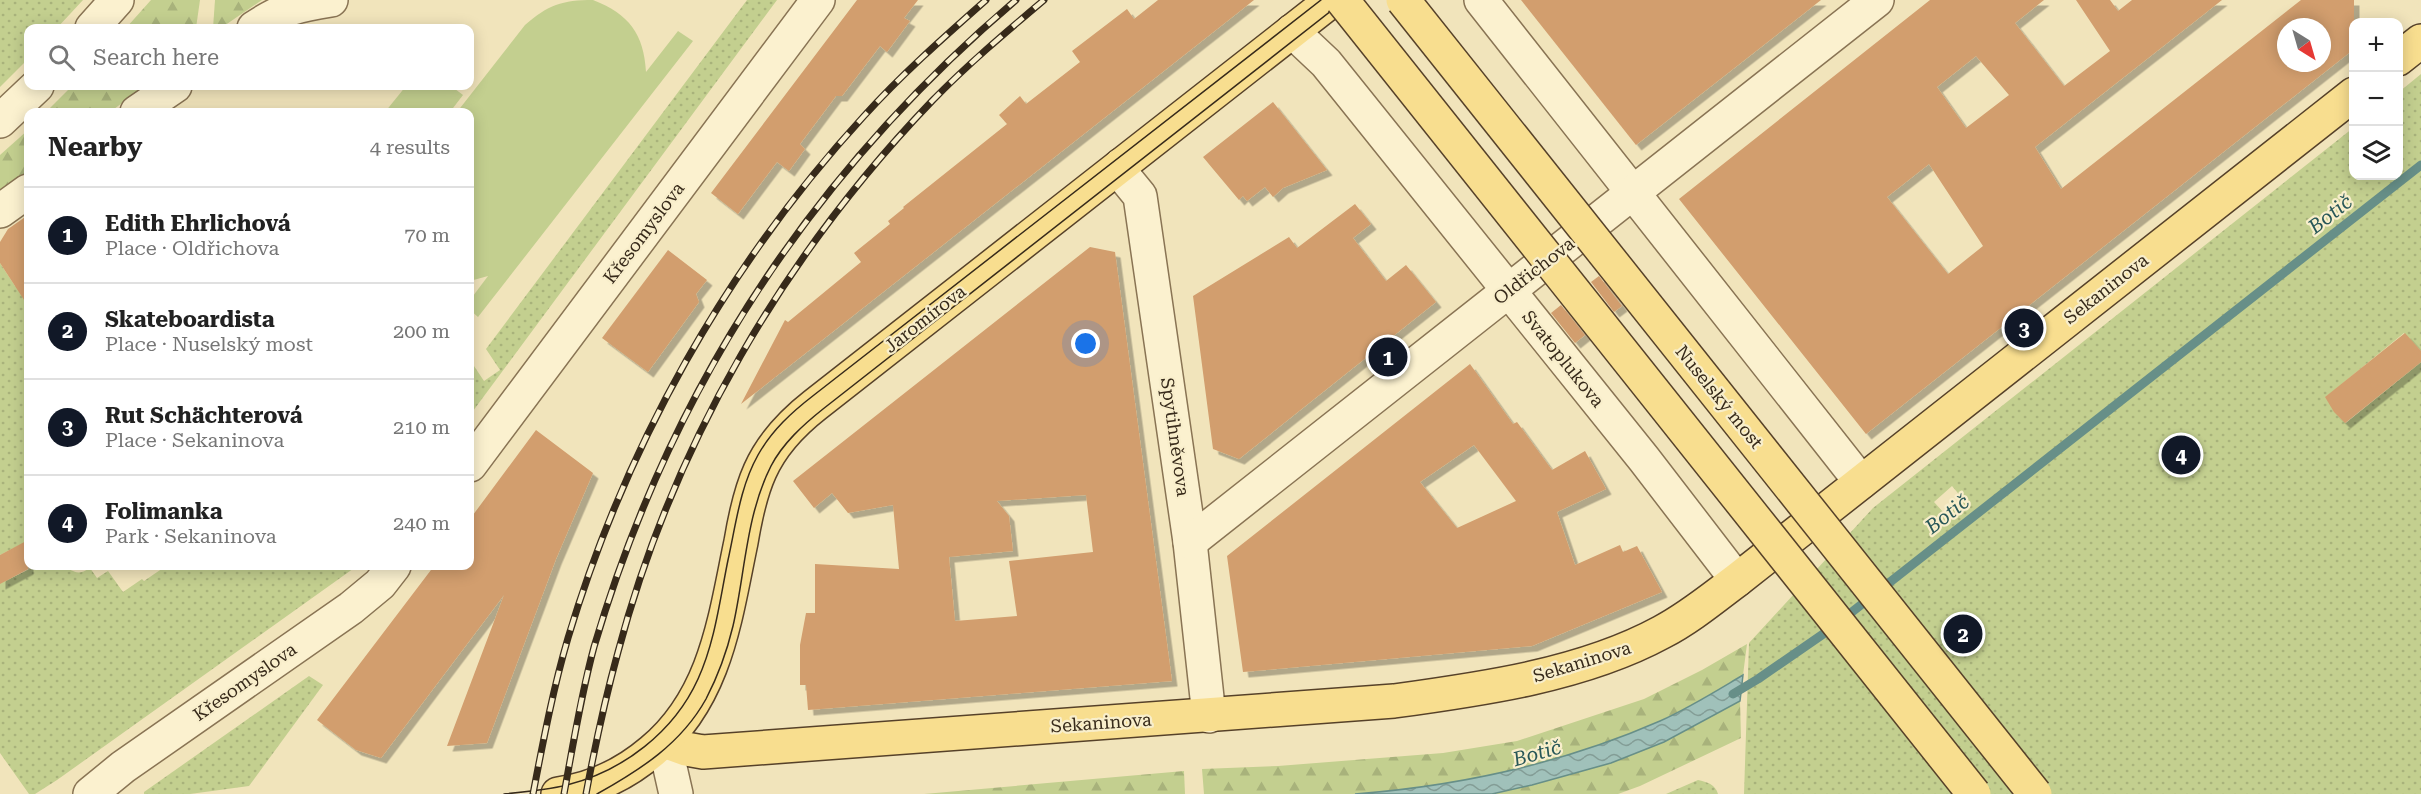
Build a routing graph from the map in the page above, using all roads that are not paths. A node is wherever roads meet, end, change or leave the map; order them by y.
1 (117, 0) edge
2 (331, 0) edge
3 (818, 0) edge
4 (1332, 0) edge
5 (1342, 0) edge
6 (1403, 0) edge
7 (1481, 0) edge
8 (1876, 0) edge
9 (96, 24) edge
10 (260, 24) edge
11 (1292, 31) junction
12 (2421, 41) edge
13 (2403, 55) edge
14 (32, 90) edge
15 (169, 90) edge
16 (2349, 98) edge
17 (143, 108) edge
18 (0, 121) edge
19 (1121, 165) junction
20 (1633, 193) junction
21 (24, 194) edge
22 (0, 212) edge
23 (1509, 291) junction
24 (474, 460) edge
25 (1861, 482) junction
26 (1190, 542) junction
27 (391, 570) edge
28 (1737, 580) junction
29 (1209, 716) junction
30 (664, 741) junction
31 (90, 794) edge
32 (558, 794) edge
33 (676, 794) edge
34 (1974, 794) edge
35 (2035, 794) edge

1 - 9 street
2 - 10 street
3 - 24 street, Křesomyslova
4 - 11 main road, Jaromírova
5 - 34 main road, bridge
6 - 35 main road, Nuselský most, bridge
7 - 20 street
8 - 20 street, Oldřichova
11 - 19 main road, Jaromírova
11 - 23 street, Svatoplukova
12 - 13 main road
14 - 18 street
15 - 17 street
16 - 25 main road, Sekaninova
19 - 26 street, Spytihněvova
19 - 30 main road, Jaromírova
20 - 23 street, Oldřichova
20 - 25 street
21 - 22 street
23 - 26 street, Oldřichova
23 - 28 street, Svatoplukova
25 - 28 main road, Sekaninova
26 - 29 street, Spytihněvova
27 - 31 street, Křesomyslova
28 - 29 main road, Sekaninova
29 - 30 main road, Sekaninova
30 - 32 main road
30 - 33 street

